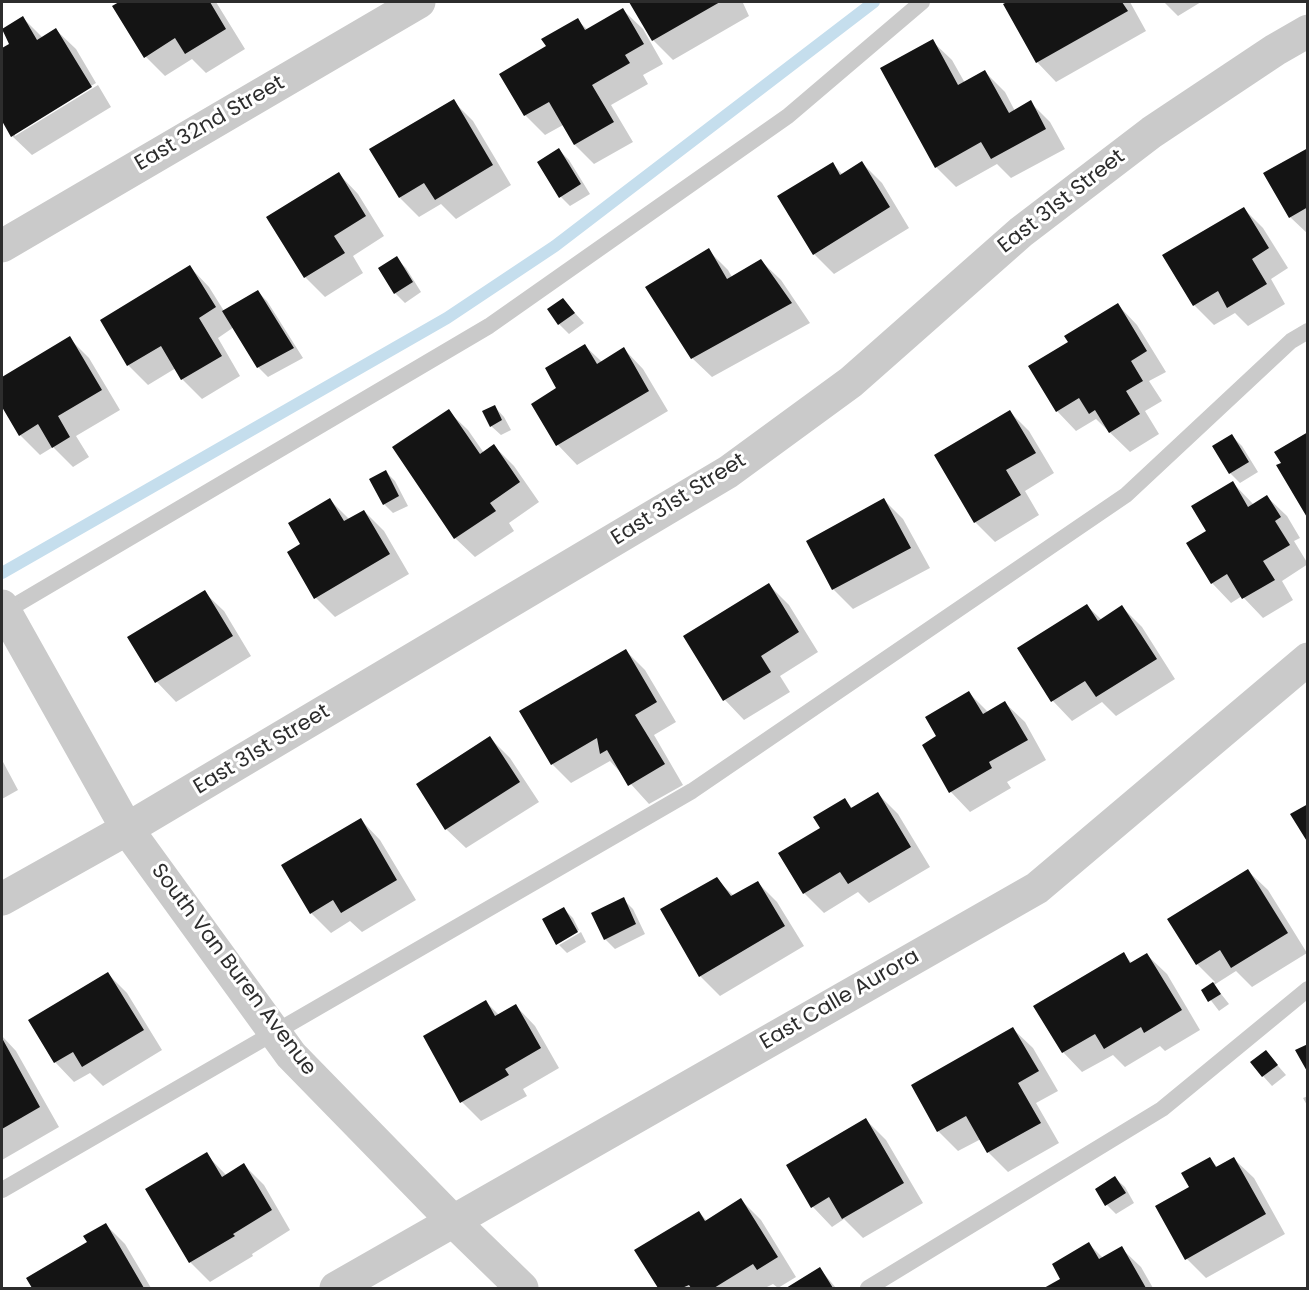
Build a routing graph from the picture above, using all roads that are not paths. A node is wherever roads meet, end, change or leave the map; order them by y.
1 (419, 2) edge
2 (922, 2) edge
3 (1308, 31) edge
4 (2, 246) edge
5 (1308, 331) edge
6 (3, 610) edge
7 (1308, 659) edge
8 (127, 829) junction
9 (2, 899) edge
10 (1308, 989) edge
11 (275, 1032) junction
12 (2, 1190) edge
13 (453, 1221) junction
14 (336, 1288) edge
15 (522, 1288) edge
16 (868, 1288) edge

1 - 4 street, East 32nd Street
2 - 6 lane
3 - 8 street, East 31st Street
5 - 11 lane
6 - 8 street, South Van Buren Avenue
7 - 13 street, East Calle Aurora
8 - 9 street, East 31st Street
8 - 11 street, South Van Buren Avenue
10 - 16 lane
11 - 12 lane
11 - 13 street, South Van Buren Avenue
13 - 14 street, East Calle Aurora
13 - 15 street, South Van Buren Avenue

